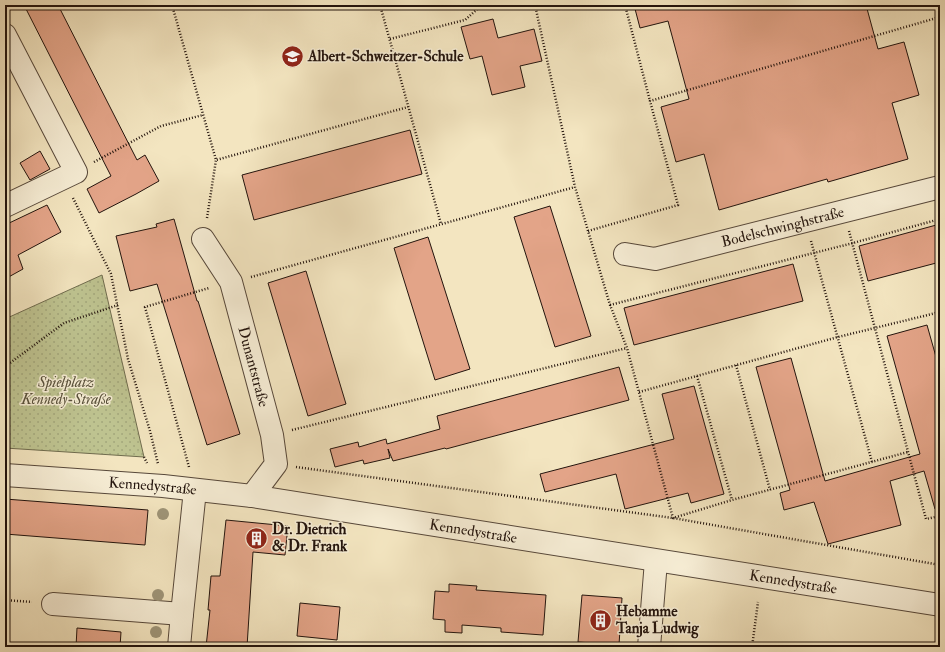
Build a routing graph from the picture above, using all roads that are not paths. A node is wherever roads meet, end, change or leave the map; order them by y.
1 (5, 35) edge
2 (940, 187) edge
3 (5, 206) edge
4 (204, 239) road end
5 (625, 254) dead end
6 (5, 475) edge
7 (195, 490) junction
8 (252, 496) junction
9 (656, 561) junction
10 (53, 604) road end
11 (940, 605) edge
12 (182, 614) junction
13 (179, 647) edge
14 (649, 647) edge

1 - 3 street
2 - 5 street, Bodelschwinghstraße
4 - 8 street, Dunantstraße
6 - 7 street, Kennedystraße
7 - 8 street, Kennedystraße
7 - 12 street
8 - 9 street, Kennedystraße
9 - 11 street, Kennedystraße
9 - 14 street
10 - 12 street
12 - 13 street

